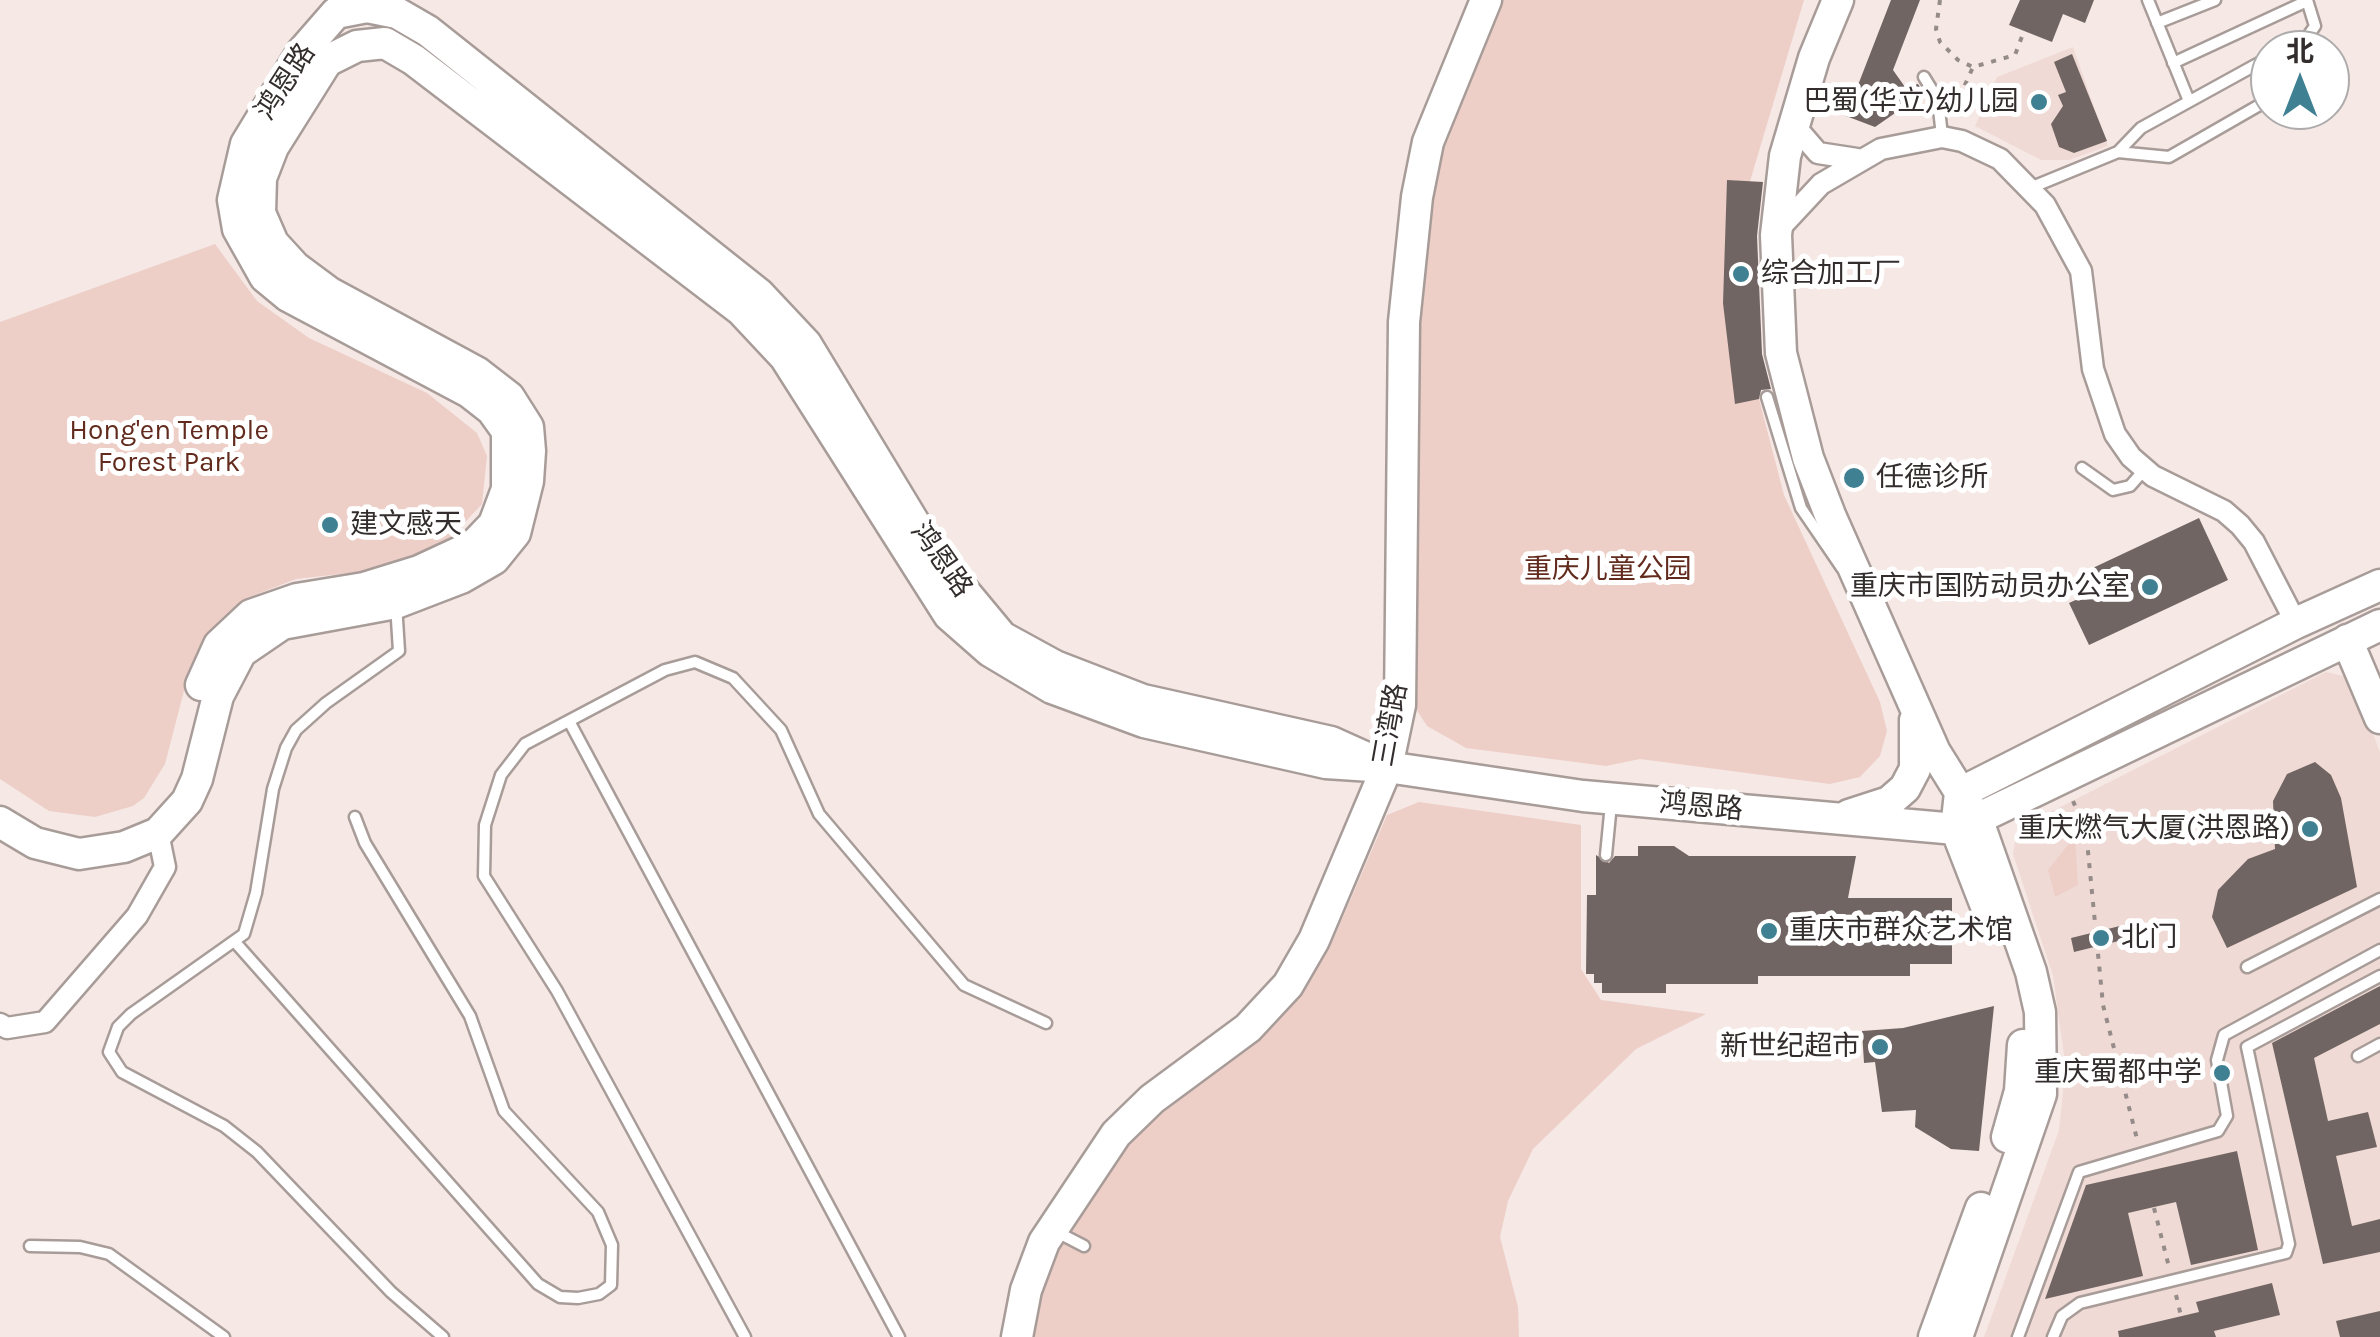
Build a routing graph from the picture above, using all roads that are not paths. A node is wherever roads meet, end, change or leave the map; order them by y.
1 (1486, 0) edge
2 (1838, 0) edge
3 (2148, 0) edge
4 (2215, 0) edge
5 (2307, 1) edge
6 (338, 6) edge
7 (2157, 23) junction
8 (2312, 30) edge
9 (328, 61) junction
10 (2173, 63) junction
11 (2250, 68) edge
12 (1924, 77) dead end
13 (2189, 102) junction
14 (2250, 110) edge
15 (1793, 124) junction
16 (1942, 137) junction
17 (2118, 152) junction
18 (1859, 159) junction
19 (2030, 188) junction
20 (1776, 235) junction
21 (1766, 397) dead end
22 (2082, 468) dead end
23 (2145, 470) junction
24 (2380, 585) edge
25 (1864, 594) junction
26 (396, 604) junction
27 (2296, 623) junction
28 (2380, 625) edge
29 (2346, 640) junction
30 (1913, 707) junction
31 (2380, 718) edge
32 (569, 721) junction
33 (1935, 752) junction
34 (1387, 768) junction
35 (2004, 770) junction
36 (1960, 794) junction
37 (1597, 797) junction
38 (0, 800) edge
39 (355, 817) dead end
40 (1827, 819) junction
41 (0, 822) edge
42 (1967, 825) junction
43 (158, 833) junction
44 (1606, 855) dead end
45 (2380, 899) edge
46 (235, 942) junction
47 (2380, 950) edge
48 (2247, 967) dead end
49 (2380, 976) edge
50 (1046, 1023) dead end
51 (0, 1024) edge
52 (2380, 1044) edge
53 (2358, 1056) dead end
54 (1052, 1229) junction
55 (30, 1246) dead end
56 (1084, 1246) dead end
57 (224, 1337) edge
58 (443, 1337) edge
59 (745, 1337) edge
60 (899, 1337) edge
61 (1017, 1337) edge
62 (1934, 1337) edge
63 (1957, 1337) edge
64 (2018, 1337) edge
65 (2053, 1337) edge

1 - 34 main road, 三湾路
2 - 15 main road
3 - 7 lane
4 - 7 lane
5 - 8 lane
5 - 10 lane
6 - 9 main road
6 - 34 main road, 鸿恩路
6 - 38 main road, 鸿恩路
7 - 10 lane
9 - 26 main road, 鸿恩路
9 - 34 main road, 鸿恩路
10 - 13 lane
11 - 13 lane
12 - 16 lane
13 - 17 lane
14 - 17 lane
15 - 18 street
15 - 20 main road
16 - 18 street
16 - 19 street
17 - 19 lane
18 - 20 street
19 - 23 street
20 - 25 main road
21 - 25 lane
22 - 23 lane
23 - 27 street
24 - 27 main road
25 - 30 main road
26 - 43 main road, 鸿恩路
26 - 46 lane
27 - 35 main road
28 - 29 main road
29 - 31 main road
29 - 42 main road
30 - 33 main road
30 - 40 main road
32 - 50 lane
32 - 59 lane
32 - 60 lane
33 - 35 main road
33 - 36 main road
34 - 37 main road, 鸿恩路
34 - 54 main road, 三湾路
35 - 36 main road
36 - 42 main road
37 - 40 main road, 鸿恩路
37 - 44 lane
39 - 46 lane
40 - 42 main road, 鸿恩路
41 - 43 main road
42 - 62 main road
42 - 63 main road
43 - 51 street
45 - 48 lane
46 - 58 lane
47 - 64 lane
49 - 65 lane
52 - 53 lane
54 - 56 lane
54 - 61 main road, 三湾路
55 - 57 lane

